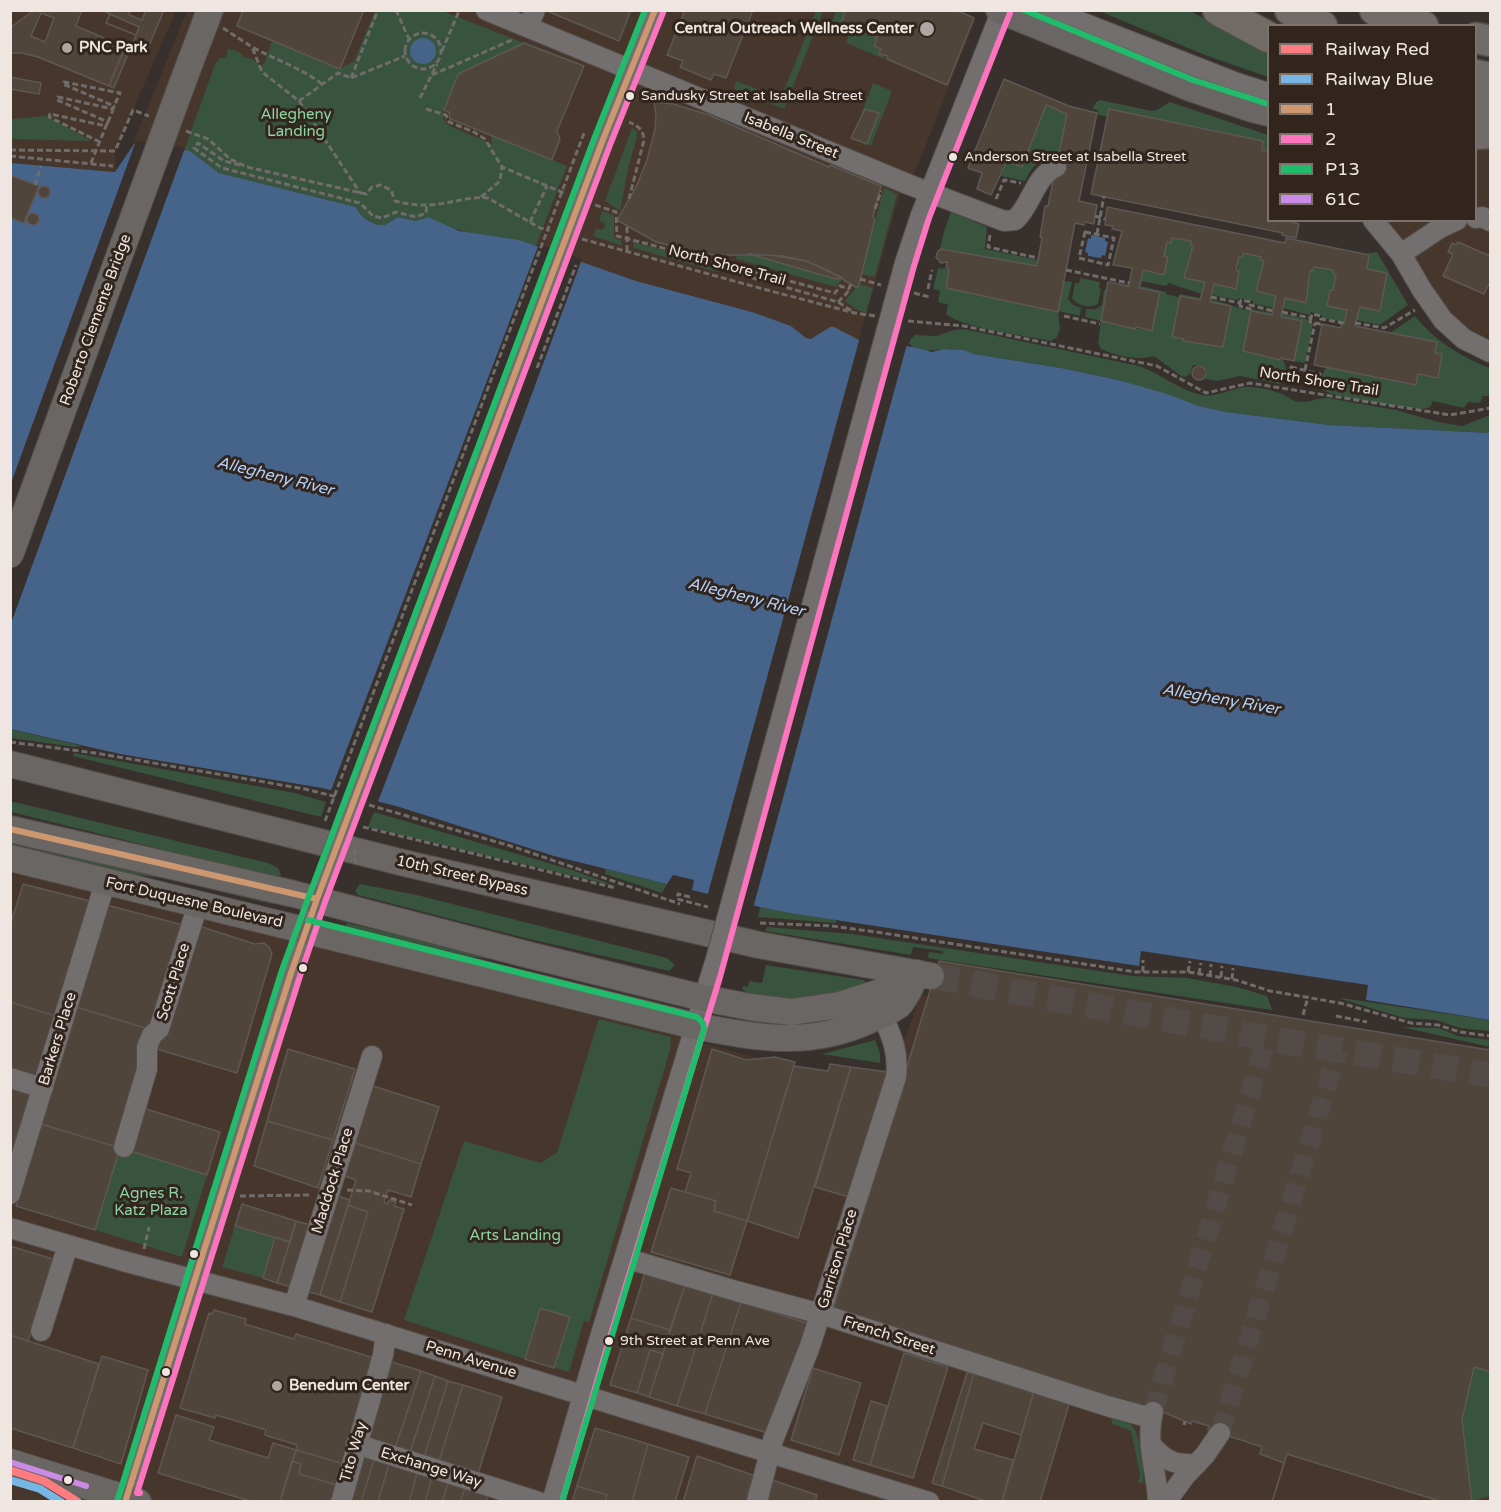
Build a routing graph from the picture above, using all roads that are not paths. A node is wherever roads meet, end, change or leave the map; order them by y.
1 (486, 10) edge
2 (655, 10) edge
3 (1050, 10) edge
4 (1218, 10) edge
5 (1290, 10) edge
6 (1376, 10) edge
7 (1001, 11) edge
8 (1066, 15) edge
9 (208, 16) edge
10 (1318, 24) edge
11 (1416, 24) edge
12 (528, 25) edge
13 (1267, 36) edge
14 (631, 70) junction
15 (1264, 108) edge
16 (1056, 167) dead end
17 (930, 193) junction
18 (1375, 222) edge
19 (1389, 222) edge
20 (1453, 222) edge
21 (1401, 254) junction
22 (1491, 352) edge
23 (10, 555) edge
24 (10, 765) edge
25 (10, 829) edge
26 (10, 858) edge
27 (105, 883) junction
28 (317, 899) junction
29 (194, 918) dead end
30 (306, 929) junction
31 (925, 975) junction
32 (703, 998) junction
33 (882, 1015) junction
34 (695, 1026) junction
35 (372, 1056) dead end
36 (10, 1078) edge
37 (44, 1088) junction
38 (124, 1147) dead end
39 (10, 1194) edge
40 (10, 1228) edge
41 (68, 1245) junction
42 (625, 1258) junction
43 (195, 1280) junction
44 (294, 1306) junction
45 (821, 1314) junction
46 (41, 1331) dead end
47 (386, 1334) junction
48 (584, 1394) junction
49 (1220, 1433) tunnel mouth
50 (356, 1444) junction
51 (1152, 1446) junction
52 (770, 1453) junction
53 (10, 1462) edge
54 (1197, 1464) junction
55 (90, 1494) edge
56 (756, 1496) edge
57 (132, 1500) edge
58 (340, 1502) edge
59 (539, 1502) edge
60 (552, 1502) edge
61 (929, 1502) edge
62 (1158, 1502) edge
63 (1166, 1502) edge

1 - 12 street, Isabella Street
2 - 14 street
3 - 8 street
4 - 13 highway
5 - 10 highway
6 - 11 highway
7 - 15 main road
7 - 17 street
8 - 15 street
9 - 23 main road, Roberto Clemente Bridge, bridge
12 - 14 street, Isabella Street
14 - 17 street, Isabella Street
14 - 28 street, bridge
16 - 17 street, Isabella Street
17 - 32 street, bridge
18 - 21 street
19 - 21 street
20 - 21 street
21 - 22 street
24 - 31 main road, 10th Street Bypass
25 - 28 main road, Fort Duquesne Boulevard
26 - 27 main road, Fort Duquesne Boulevard
27 - 30 main road, Fort Duquesne Boulevard
27 - 37 street, Barkers Place
28 - 30 street
28 - 32 main road, Fort Duquesne Boulevard
29 - 38 street, Scott Place
30 - 34 main road, Fort Duquesne Boulevard
30 - 43 street
31 - 32 main road, Fort Duquesne Boulevard
31 - 33 main road, Fort Duquesne Boulevard
32 - 34 street
33 - 34 main road, Fort Duquesne Boulevard
33 - 45 street, Garrison Place
34 - 42 street
35 - 44 street, Maddock Place
36 - 37 street
37 - 39 street, Barkers Place
40 - 41 street, Penn Avenue
41 - 43 street, Penn Avenue
41 - 46 street
42 - 45 street, French Street
42 - 48 street
43 - 44 street, Penn Avenue
43 - 57 street
44 - 47 street, Penn Avenue
45 - 51 street, French Street
45 - 52 street, Garrison Place
47 - 48 street, Penn Avenue
47 - 50 street, Tito Way
48 - 52 street, Penn Avenue
48 - 60 street
49 - 54 street
50 - 58 street, Tito Way
50 - 59 street, Exchange Way
51 - 54 street
51 - 62 street
52 - 56 street, Garrison Place
52 - 61 street, Penn Avenue
53 - 55 main road
54 - 63 street
55 - 57 main road

